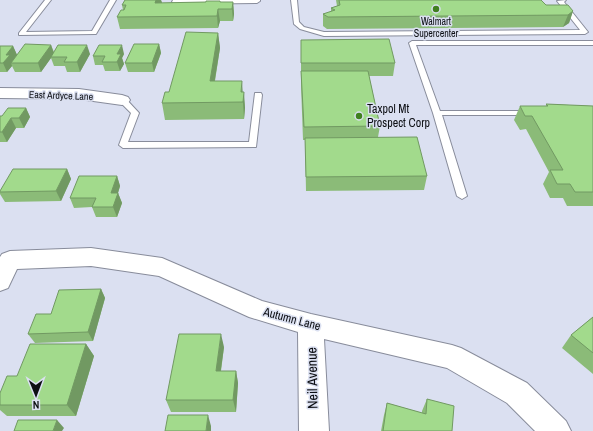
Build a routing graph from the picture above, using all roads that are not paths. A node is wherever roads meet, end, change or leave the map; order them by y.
1 (48, 0) edge
2 (114, 0) edge
3 (176, 0) edge
4 (257, 0) edge
5 (294, 0) edge
6 (560, 0) edge
7 (593, 43) edge
8 (0, 93) edge
9 (258, 95) dead end
10 (122, 100) joint
11 (437, 113) junction
12 (540, 113) edge
13 (462, 196) dead end
14 (5, 270) edge
15 (311, 325) junction
16 (314, 431) edge
17 (556, 431) edge

1 - 2 lane
3 - 4 lane
5 - 6 lane
7 - 11 lane
8 - 10 street, East Ardyce Lane
9 - 10 lane
11 - 12 lane
11 - 13 lane
14 - 15 street, Autumn Lane
15 - 16 street, Neil Avenue
15 - 17 street, Autumn Lane

